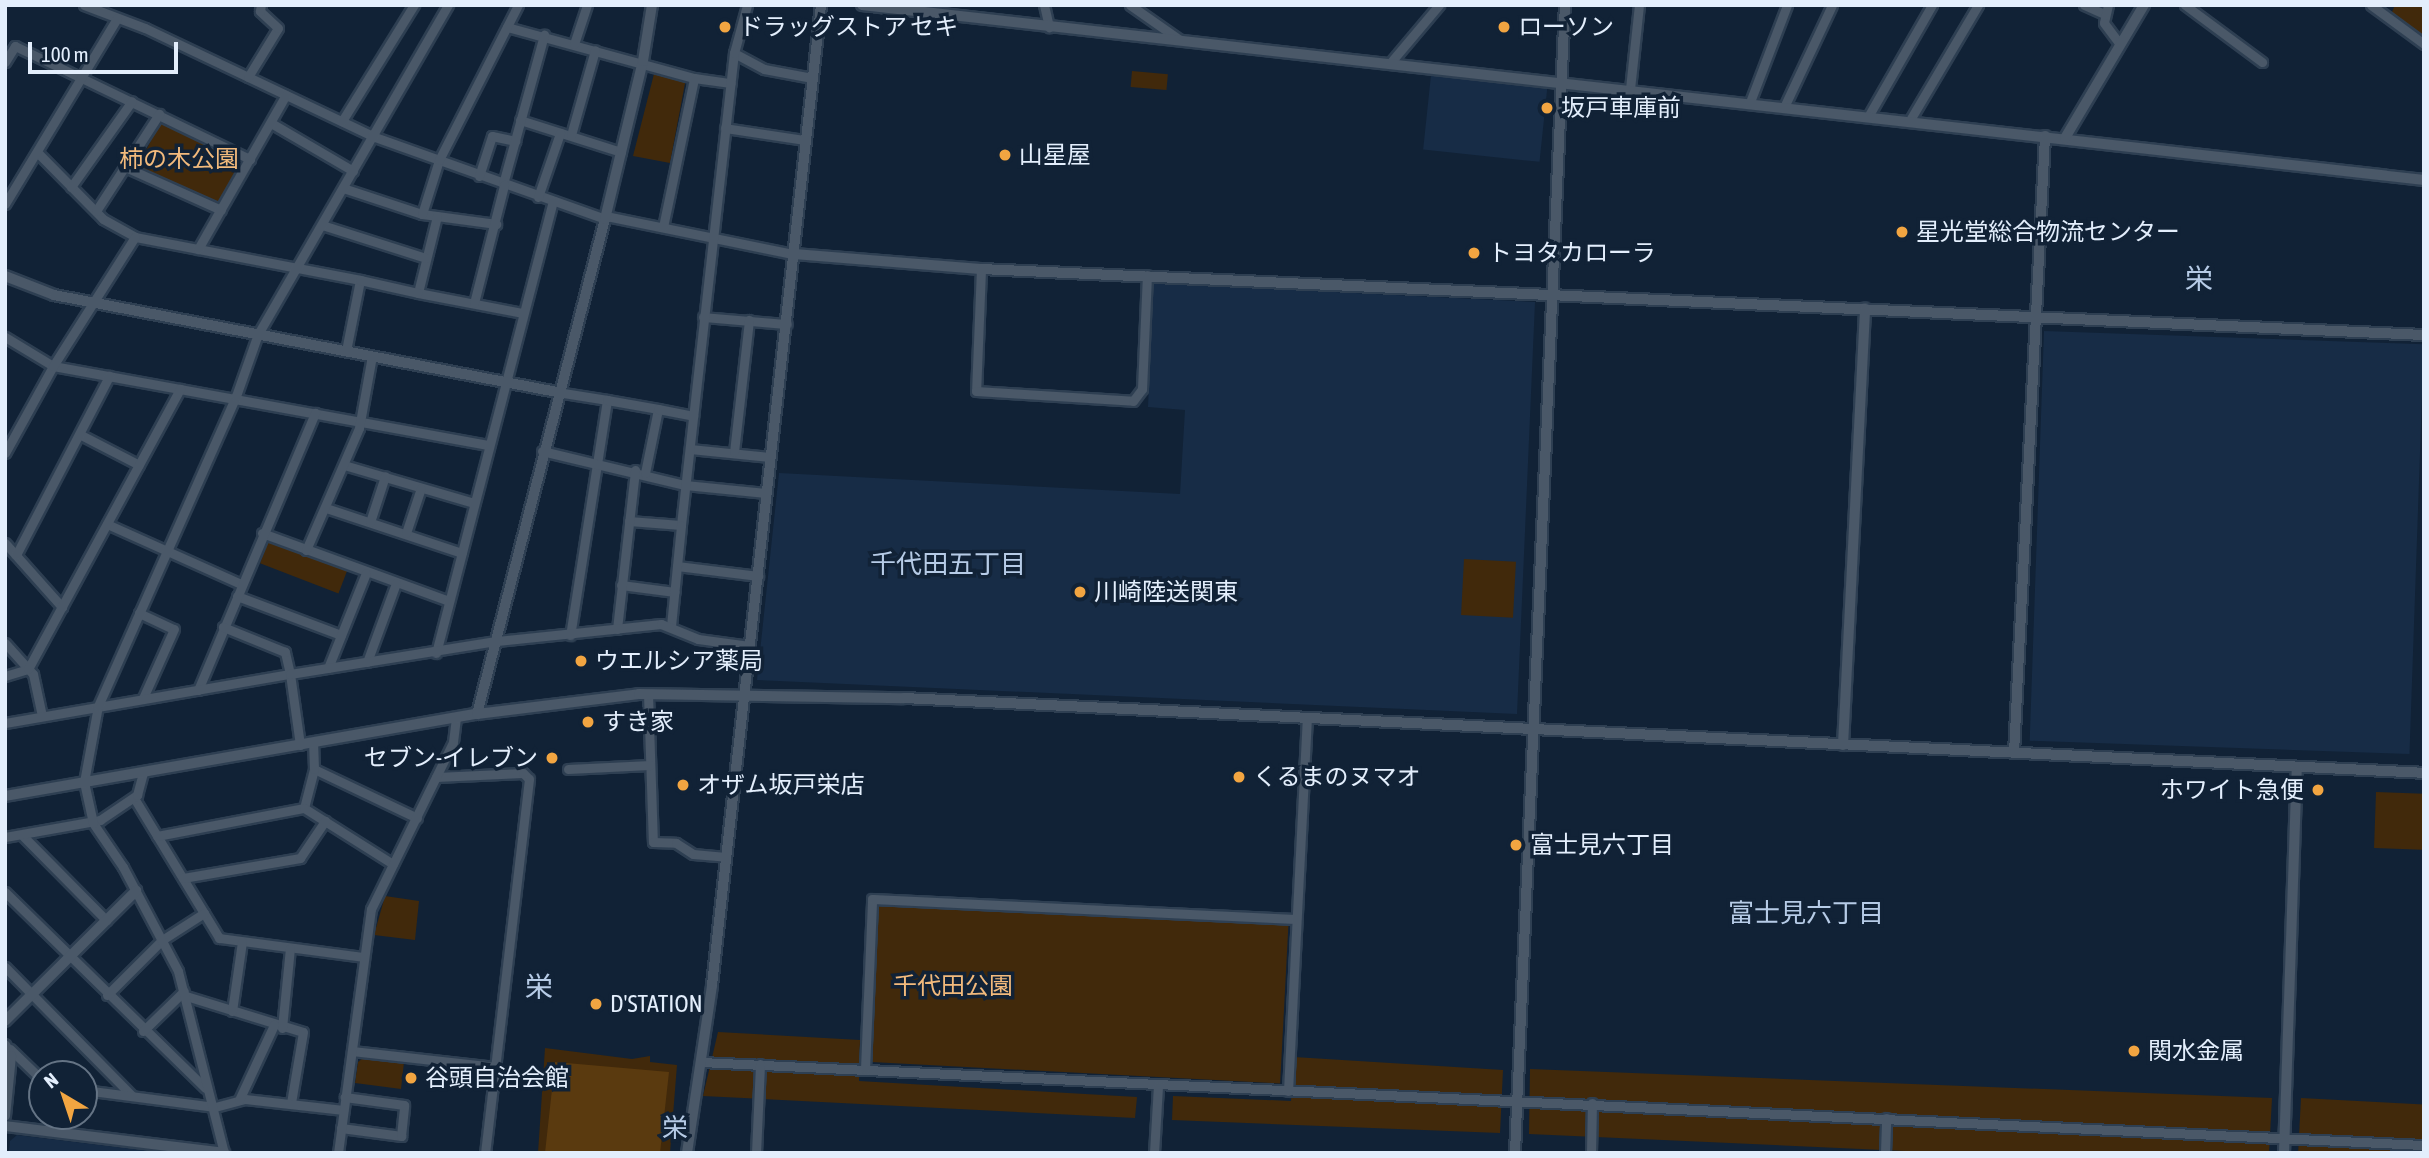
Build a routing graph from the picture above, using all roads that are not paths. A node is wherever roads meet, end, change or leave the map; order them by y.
1 (84, 5) edge
2 (261, 5) edge
3 (414, 5) edge
4 (448, 5) edge
5 (518, 5) edge
6 (587, 5) edge
7 (652, 5) edge
8 (747, 5) edge
9 (821, 5) edge
10 (862, 5) edge
11 (1044, 5) edge
12 (1130, 5) edge
13 (1439, 5) edge
14 (1565, 5) edge
15 (1639, 5) edge
16 (1787, 5) edge
17 (1832, 5) edge
18 (1932, 5) edge
19 (1978, 5) edge
20 (2084, 5) edge
21 (2144, 5) edge
22 (2185, 5) edge
23 (2371, 5) edge
24 (939, 10) edge
25 (2106, 10) edge
26 (117, 18) junction
27 (507, 27) junction
28 (1049, 27) junction
29 (544, 35) junction
30 (1182, 41) junction
31 (2119, 43) junction
32 (574, 44) junction
33 (2424, 44) edge
34 (595, 50) junction
35 (734, 53) junction
36 (643, 61) junction
37 (5, 62) edge
38 (1391, 62) junction
39 (2262, 62) dead end
40 (83, 77) junction
41 (248, 77) junction
42 (694, 78) junction
43 (812, 78) junction
44 (1559, 82) junction
45 (731, 83) junction
46 (1630, 89) junction
47 (286, 95) junction
48 (132, 101) junction
49 (1750, 102) junction
50 (1785, 105) junction
51 (159, 114) junction
52 (1869, 115) junction
53 (520, 120) junction
54 (1910, 120) junction
55 (342, 121) junction
56 (271, 123) junction
57 (725, 128) junction
58 (560, 133) junction
59 (571, 135) junction
60 (372, 136) junction
61 (2045, 136) junction
62 (2065, 138) junction
63 (804, 140) junction
64 (515, 141) junction
65 (37, 152) junction
66 (621, 152) junction
67 (250, 159) junction
68 (439, 160) junction
69 (125, 167) junction
70 (353, 171) junction
71 (479, 176) junction
72 (2424, 180) edge
73 (503, 185) junction
74 (71, 187) junction
75 (343, 188) junction
76 (538, 197) junction
77 (553, 201) junction
78 (5, 204) edge
79 (96, 211) junction
80 (221, 211) junction
81 (422, 214) junction
82 (437, 216) junction
83 (605, 217) junction
84 (496, 224) junction
85 (322, 225) junction
86 (663, 226) junction
87 (135, 237) junction
88 (714, 237) junction
89 (198, 249) junction
90 (793, 254) junction
91 (426, 258) junction
92 (297, 269) junction
93 (981, 269) junction
94 (1147, 275) junction
95 (5, 276) edge
96 (360, 281) junction
97 (1550, 292) junction
98 (418, 293) junction
99 (94, 303) junction
100 (474, 303) junction
101 (1864, 309) junction
102 (523, 313) junction
103 (704, 317) junction
104 (2036, 317) junction
105 (748, 320) junction
106 (786, 324) junction
107 (258, 334) junction
108 (2424, 335) edge
109 (5, 337) edge
110 (346, 351) junction
111 (372, 356) junction
112 (53, 366) junction
113 (109, 376) junction
114 (505, 382) junction
115 (180, 389) junction
116 (557, 392) junction
117 (236, 396) junction
118 (607, 400) junction
119 (658, 409) junction
120 (315, 413) junction
121 (693, 416) junction
122 (360, 421) junction
123 (81, 435) junction
124 (488, 445) junction
125 (690, 449) junction
126 (542, 451) junction
127 (734, 452) junction
128 (5, 453) edge
129 (770, 457) junction
130 (597, 460) junction
131 (139, 465) junction
132 (344, 465) junction
133 (640, 472) junction
134 (385, 476) junction
135 (685, 485) junction
136 (421, 488) junction
137 (766, 493) junction
138 (474, 503) junction
139 (326, 508) junction
140 (629, 521) junction
141 (370, 522) junction
142 (107, 524) junction
143 (681, 525) junction
144 (262, 533) junction
145 (406, 533) junction
146 (5, 543) edge
147 (306, 550) junction
148 (167, 551) junction
149 (462, 553) junction
150 (16, 555) junction
151 (677, 566) junction
152 (366, 573) junction
153 (758, 576) junction
154 (396, 583) junction
155 (242, 584) junction
156 (621, 585) junction
157 (675, 592) junction
158 (237, 596) junction
159 (449, 601) junction
160 (62, 607) junction
161 (139, 613) junction
162 (671, 626) junction
163 (223, 627) junction
164 (617, 629) junction
165 (341, 635) junction
166 (570, 635) junction
167 (497, 641) junction
168 (5, 643) edge
169 (750, 646) junction
170 (436, 653) junction
171 (367, 662) junction
172 (328, 668) junction
173 (28, 669) junction
174 (289, 674) junction
175 (5, 676) edge
176 (198, 690) junction
177 (744, 693) junction
178 (648, 694) junction
179 (143, 698) junction
180 (98, 706) junction
181 (477, 714) junction
182 (42, 716) junction
183 (1307, 718) junction
184 (456, 719) junction
185 (5, 723) edge
186 (1531, 730) junction
187 (313, 743) junction
188 (300, 745) junction
189 (1843, 745) junction
190 (2014, 753) junction
191 (650, 765) junction
192 (2297, 767) junction
193 (314, 769) junction
194 (568, 769) dead end
195 (143, 772) junction
196 (2424, 773) edge
197 (436, 777) junction
198 (84, 782) junction
199 (5, 796) edge
200 (134, 798) junction
201 (304, 808) junction
202 (417, 818) junction
203 (325, 821) junction
204 (93, 823) junction
205 (22, 835) junction
206 (157, 836) junction
207 (5, 837) edge
208 (726, 857) junction
209 (393, 864) junction
210 (183, 878) junction
211 (136, 891) junction
212 (5, 892) edge
213 (204, 913) junction
214 (1296, 919) junction
215 (106, 920) junction
216 (162, 940) junction
217 (243, 942) junction
218 (290, 948) junction
219 (69, 957) junction
220 (364, 957) junction
221 (5, 967) edge
222 (32, 993) junction
223 (185, 994) junction
224 (107, 995) junction
225 (232, 1011) junction
226 (5, 1021) edge
227 (278, 1026) junction
228 (144, 1031) junction
229 (8, 1047) edge
230 (352, 1051) junction
231 (701, 1062) junction
232 (760, 1065) junction
233 (28, 1066) edge
234 (495, 1067) junction
235 (865, 1069) junction
236 (1158, 1086) junction
237 (205, 1088) junction
238 (1288, 1091) junction
239 (98, 1092) edge
240 (132, 1096) junction
241 (345, 1097) junction
242 (1517, 1099) junction
243 (239, 1100) junction
244 (291, 1103) junction
245 (1592, 1103) junction
246 (211, 1106) junction
247 (343, 1110) junction
248 (5, 1116) edge
249 (1886, 1118) junction
250 (5, 1126) edge
251 (341, 1128) junction
252 (2284, 1139) junction
253 (2424, 1145) edge
254 (224, 1153) edge
255 (338, 1153) edge
256 (485, 1153) edge
257 (687, 1153) edge
258 (755, 1153) edge
259 (1154, 1153) edge
260 (1515, 1153) edge
261 (1591, 1153) edge
262 (1885, 1153) edge
263 (2284, 1153) edge

1 - 26 street
2 - 41 street
3 - 55 street
4 - 60 street
5 - 27 street
6 - 32 street
7 - 36 street
8 - 35 street
9 - 43 street
10 - 24 street
11 - 28 street
12 - 30 street
13 - 38 street
14 - 44 street
15 - 46 street
16 - 49 street
17 - 50 street
18 - 52 street
19 - 54 street
20 - 25 street
21 - 31 street
22 - 39 street
23 - 33 street
24 - 28 street
25 - 31 street
26 - 40 street
26 - 41 street
27 - 29 street
27 - 68 street
28 - 30 street
29 - 32 street
29 - 53 street
30 - 38 street
31 - 62 street
32 - 34 street
34 - 36 street
34 - 59 street
35 - 43 street
35 - 45 street
36 - 42 street
36 - 66 street
37 - 40 street
38 - 44 street
40 - 48 street
40 - 65 street
41 - 47 street
42 - 45 street
42 - 86 street
43 - 63 street
44 - 46 street
44 - 97 street
45 - 57 street
46 - 49 street
47 - 55 street
47 - 56 street
48 - 51 street
48 - 74 street
49 - 50 street
50 - 52 street
51 - 67 street
51 - 69 street
52 - 54 street
53 - 58 street
53 - 64 street
54 - 61 street
55 - 60 street
56 - 67 street
56 - 70 street
57 - 63 street
57 - 88 street
58 - 59 street
58 - 76 street
59 - 66 street
60 - 68 street
60 - 70 street
61 - 62 street
61 - 104 street
62 - 72 street
63 - 90 street
64 - 71 street
64 - 73 street
65 - 74 street
65 - 78 street
66 - 83 street
67 - 80 street
68 - 71 street
68 - 81 street
69 - 79 street
69 - 80 street
70 - 75 street
71 - 73 street
73 - 76 street
73 - 84 street
74 - 79 street
75 - 81 street
75 - 85 street
76 - 77 street
77 - 83 street
77 - 102 street
79 - 87 street
80 - 89 street
81 - 82 street
82 - 84 street
82 - 91 street
83 - 86 street
83 - 116 street
84 - 100 street
85 - 91 street
85 - 92 street
86 - 88 street
87 - 89 street
87 - 99 street
88 - 90 street
88 - 103 street
89 - 92 street
90 - 93 street
90 - 106 street
91 - 98 street
92 - 96 street
92 - 107 street
93 - 94 street
93 - 94 street
94 - 97 street
95 - 99 street
96 - 98 street
96 - 110 street
97 - 101 street
97 - 186 street
98 - 100 street
99 - 107 street
99 - 112 street
100 - 102 street
101 - 104 street
101 - 189 street
102 - 114 street
103 - 105 street
103 - 121 street
104 - 108 street
104 - 190 street
105 - 106 street
105 - 127 street
106 - 129 street
107 - 110 street
107 - 117 street
109 - 112 street
110 - 111 street
111 - 114 street
111 - 122 street
112 - 113 street
112 - 128 street
113 - 115 street
113 - 123 street
114 - 116 street
114 - 124 street
115 - 117 street
115 - 131 street
116 - 118 street
116 - 126 street
117 - 120 street
117 - 148 street
118 - 119 street
118 - 130 street
119 - 121 street
119 - 133 street
120 - 122 street
120 - 144 street
121 - 125 street
122 - 124 street
122 - 132 street
123 - 131 street
123 - 150 street
124 - 138 street
125 - 127 street
125 - 135 street
126 - 130 street
126 - 167 street
127 - 129 street
129 - 137 street
130 - 133 street
130 - 166 street
131 - 142 street
132 - 134 street
132 - 139 street
133 - 135 street
133 - 140 street
134 - 136 street
134 - 141 street
135 - 137 street
135 - 143 street
136 - 138 street
136 - 145 street
137 - 153 street
138 - 149 street
139 - 141 street
139 - 147 street
140 - 143 street
140 - 156 street
141 - 145 street
142 - 148 street
142 - 160 street
143 - 151 street
144 - 147 street
144 - 155 street
145 - 149 street
146 - 150 street
147 - 152 street
148 - 155 street
148 - 161 street
149 - 159 street
150 - 160 street
151 - 153 street
151 - 157 street
152 - 154 street
152 - 165 street
153 - 169 street
154 - 159 street
154 - 171 street
155 - 158 street
156 - 157 street
156 - 164 street
157 - 162 street
158 - 163 street
158 - 165 street
159 - 170 street
160 - 173 street
161 - 179 street
161 - 180 street
162 - 164 street
162 - 169 street
163 - 174 street
163 - 176 street
164 - 166 street
165 - 172 street
166 - 167 street
167 - 170 street
167 - 181 street
168 - 173 street
169 - 177 street
170 - 171 street
171 - 172 street
172 - 174 street
173 - 175 street
173 - 182 street
174 - 176 street
174 - 188 street
176 - 179 street
177 - 178 street
177 - 183 street
177 - 208 street
178 - 181 street
178 - 191 street
179 - 180 street
180 - 182 street
180 - 198 street
181 - 184 street
182 - 185 street
183 - 186 street
183 - 214 street
184 - 187 street
184 - 197 street
186 - 189 street
186 - 242 street
187 - 188 street
187 - 193 street
188 - 195 street
189 - 190 street
190 - 192 street
191 - 194 street
191 - 208 street
192 - 196 street
192 - 252 street
193 - 201 street
193 - 202 street
195 - 198 street
195 - 200 street
197 - 202 street
197 - 234 street
198 - 199 street
198 - 204 street
200 - 204 street
200 - 206 street
201 - 203 street
201 - 206 street
202 - 209 street
203 - 209 street
203 - 210 street
204 - 205 street
204 - 211 street
205 - 207 street
205 - 215 street
206 - 210 street
208 - 231 street
209 - 220 street
210 - 213 street
211 - 215 street
211 - 216 street
212 - 219 street
213 - 216 street
213 - 217 street
214 - 235 street
214 - 238 street
215 - 219 street
216 - 223 street
216 - 224 street
217 - 218 street
217 - 225 street
218 - 220 street
218 - 227 street
219 - 222 street
219 - 224 street
220 - 230 street
221 - 222 street
222 - 226 street
222 - 240 street
223 - 225 street
223 - 228 street
223 - 237 street
224 - 228 street
225 - 227 street
227 - 243 street
227 - 244 street
228 - 237 street
229 - 233 street
229 - 248 street
230 - 234 street
230 - 241 street
231 - 232 street
231 - 257 street
232 - 235 street
232 - 258 street
234 - 256 street
235 - 236 street
236 - 238 street
236 - 259 street
237 - 246 street
238 - 242 street
239 - 240 street
240 - 246 street
241 - 247 street
241 - 251 street
242 - 245 street
242 - 260 street
243 - 244 street
243 - 246 street
244 - 247 street
245 - 249 street
245 - 261 street
246 - 254 street
247 - 251 street
249 - 252 street
249 - 262 street
250 - 254 street
251 - 255 street
252 - 253 street
252 - 263 street

